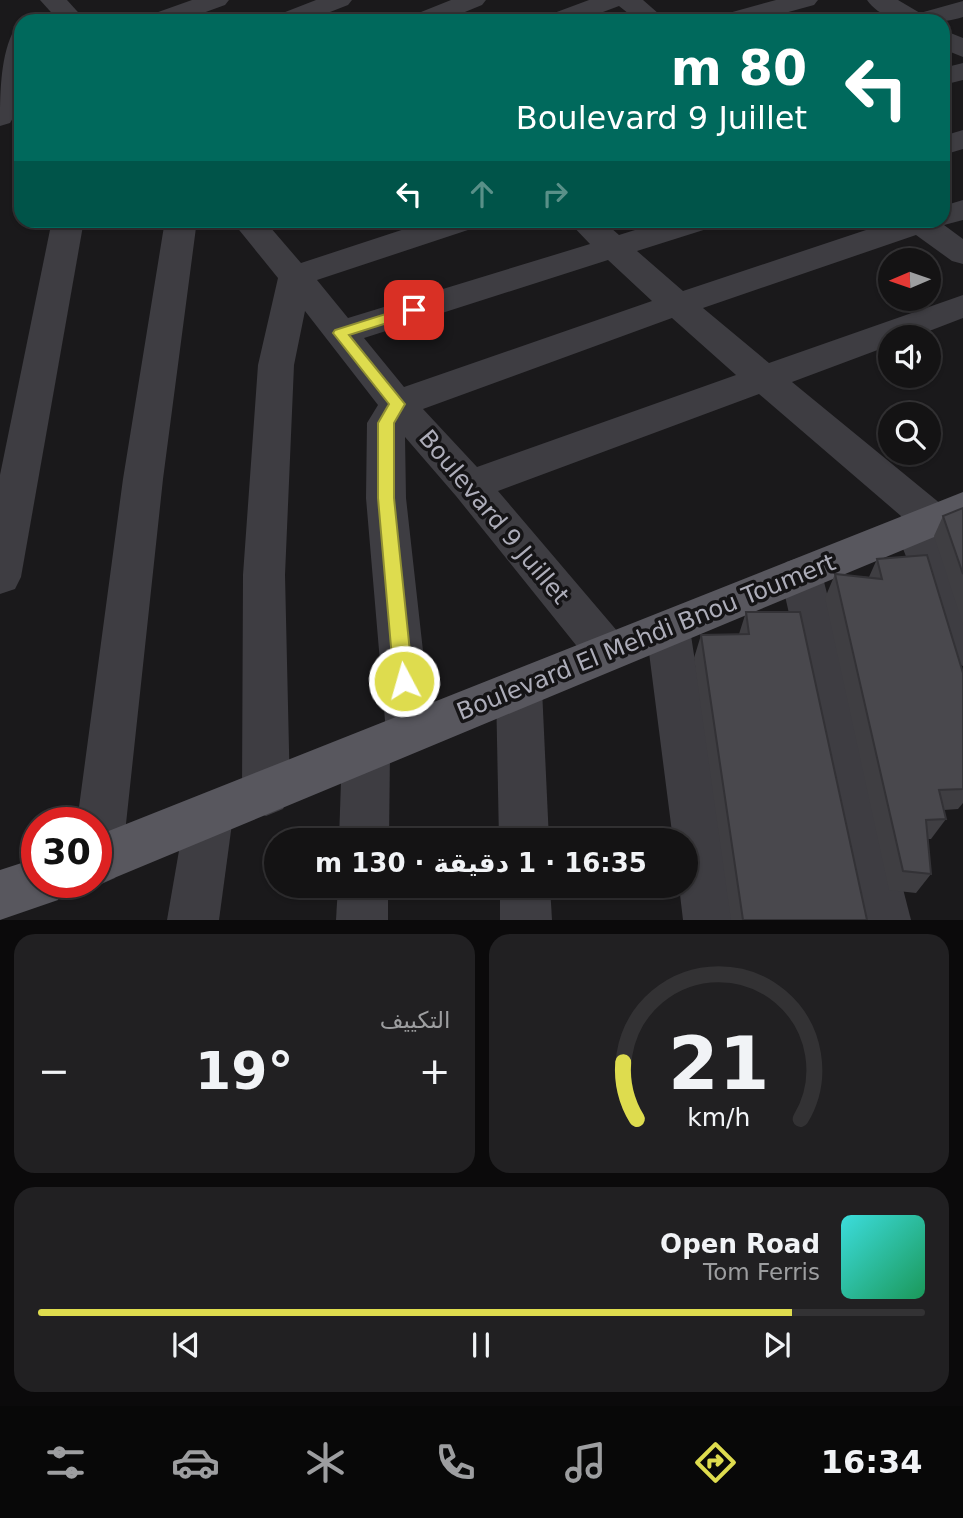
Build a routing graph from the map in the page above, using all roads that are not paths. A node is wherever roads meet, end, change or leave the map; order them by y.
1 (216, 0) edge
2 (473, 0) edge
3 (612, 0) edge
4 (627, 0) edge
5 (805, 0) edge
6 (880, 0) edge
7 (331, 7) edge
8 (963, 9) edge
9 (176, 14) edge
10 (308, 14) edge
11 (438, 14) edge
12 (574, 14) edge
13 (645, 14) edge
14 (753, 14) edge
15 (903, 14) edge
16 (946, 14) edge
17 (14, 85) edge
18 (0, 117) edge
19 (66, 228) edge
20 (180, 228) edge
21 (253, 228) edge
22 (442, 228) edge
23 (591, 228) edge
24 (677, 228) edge
25 (903, 228) edge
26 (935, 228) edge
27 (613, 248) junction
28 (963, 254) edge
29 (295, 276) junction
30 (678, 304) junction
31 (963, 306) edge
32 (340, 333) junction
33 (762, 377) junction
34 (397, 404) junction
35 (470, 485) junction
36 (937, 519) edge
37 (801, 574) junction
38 (0, 577) edge
39 (668, 629) junction
40 (963, 647) edge
41 (608, 652) junction
42 (519, 689) junction
43 (409, 732) junction
44 (366, 752) junction
45 (266, 793) junction
46 (104, 807) edge
47 (209, 816) junction
48 (364, 828) edge
49 (524, 828) edge
50 (112, 855) edge
51 (21, 889) edge
52 (0, 896) edge
53 (363, 898) edge
54 (525, 898) edge
55 (193, 919) edge
56 (362, 919) edge
57 (526, 919) edge
58 (709, 919) edge
59 (885, 919) edge

1 - 9 street
2 - 11 street
3 - 12 street
4 - 13 street
5 - 14 street
6 - 15 street
7 - 10 street
8 - 16 street
17 - 18 street
19 - 38 street
20 - 46 street
21 - 29 street, Boulevard 9 Juillet
22 - 29 street
23 - 27 street
24 - 27 street
25 - 30 street
26 - 28 street
27 - 30 street
27 - 32 street
29 - 32 street, Boulevard 9 Juillet
29 - 45 street
30 - 33 street
30 - 34 street
31 - 33 street
32 - 34 street, Boulevard 9 Juillet
33 - 35 street
33 - 36 street
34 - 35 street, Boulevard 9 Juillet
34 - 43 street
35 - 41 street, Boulevard 9 Juillet
36 - 37 main road, Boulevard El Mehdi Bnou Toumert
36 - 40 street
37 - 39 main road, Boulevard El Mehdi Bnou Toumert
37 - 59 street
39 - 41 main road, Boulevard El Mehdi Bnou Toumert
39 - 58 street
41 - 42 main road, Boulevard El Mehdi Bnou Toumert
42 - 43 main road, Boulevard El Mehdi Bnou Toumert
42 - 49 street
43 - 44 main road, Boulevard El Mehdi Bnou Toumert
44 - 45 main road, Boulevard El Mehdi Bnou Toumert
44 - 48 street
45 - 47 main road, Boulevard El Mehdi Bnou Toumert
47 - 50 main road, Boulevard El Mehdi Bnou Toumert
47 - 55 street
51 - 52 main road
53 - 56 street
54 - 57 street

